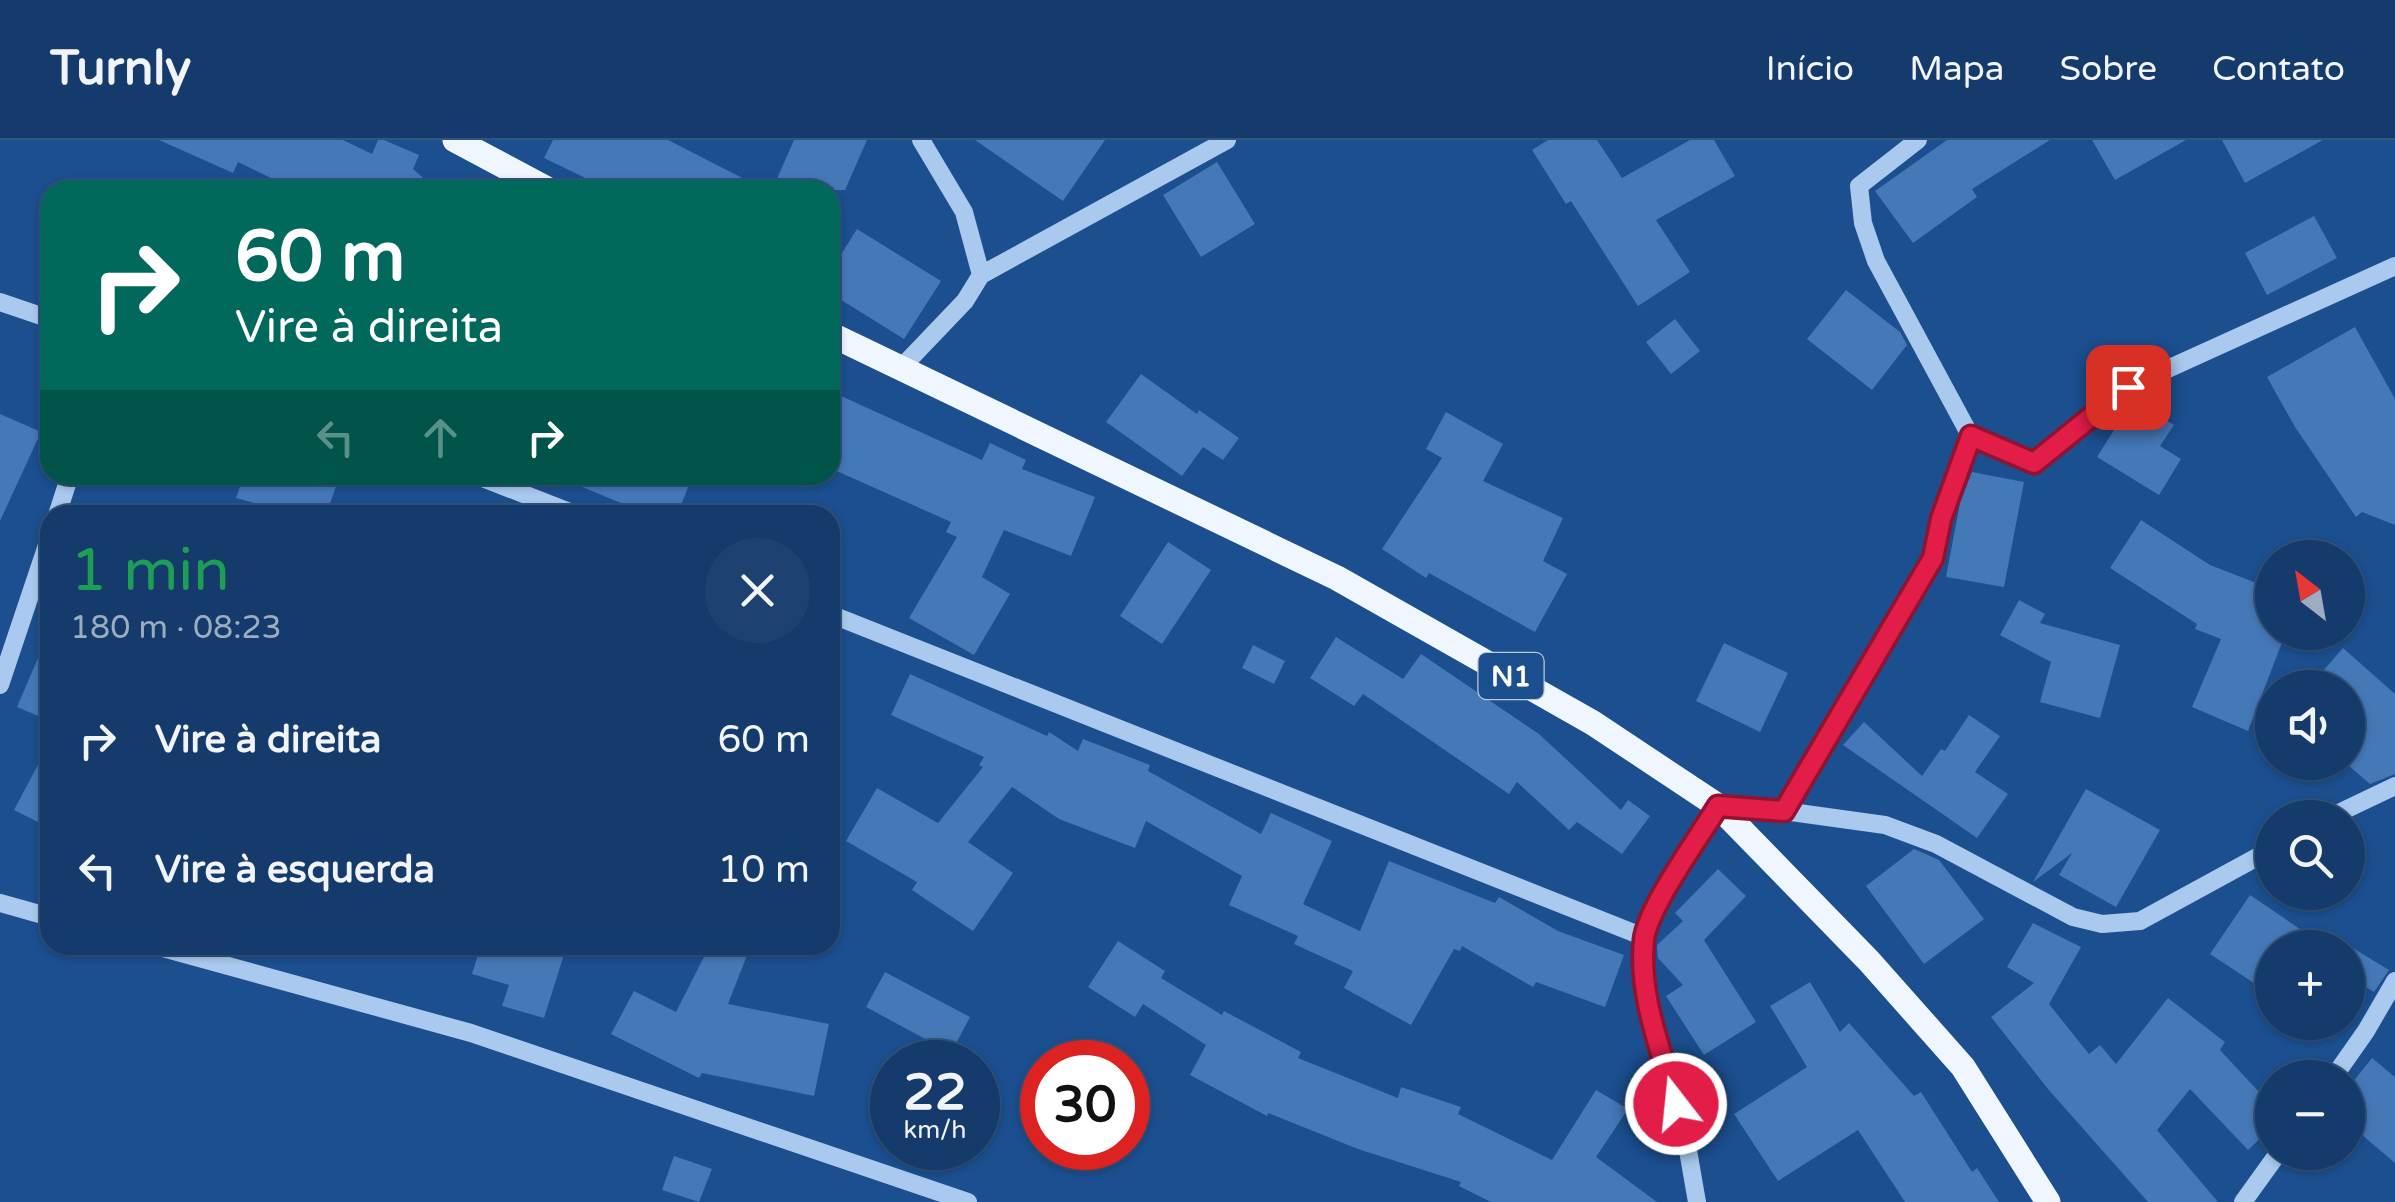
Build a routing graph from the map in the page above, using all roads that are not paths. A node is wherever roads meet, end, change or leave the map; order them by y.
1 (455, 140) edge
2 (920, 140) edge
3 (1227, 140) edge
4 (1918, 140) edge
5 (531, 180) edge
6 (2395, 266) edge
7 (981, 274) junction
8 (0, 302) edge
9 (40, 316) edge
10 (840, 339) edge
11 (901, 368) junction
12 (1971, 436) junction
13 (500, 485) edge
14 (551, 505) edge
15 (40, 566) edge
16 (840, 618) edge
17 (0, 685) edge
18 (2395, 786) edge
19 (2365, 800) edge
20 (1718, 806) junction
21 (1784, 811) junction
22 (2255, 858) edge
23 (0, 903) edge
24 (40, 914) edge
25 (1644, 937) junction
26 (188, 955) edge
27 (2395, 981) edge
28 (2345, 1060) edge
29 (2266, 1170) edge
30 (968, 1202) edge
31 (1697, 1202) edge
32 (2048, 1202) edge
33 (2244, 1202) edge

1 - 5 main road
2 - 7 street
3 - 7 street
4 - 12 street
6 - 12 street
7 - 11 street
8 - 9 street
10 - 11 main road, N1
11 - 20 main road, N1
12 - 21 street
13 - 14 street
15 - 17 street
16 - 25 street
18 - 19 street
20 - 21 street
20 - 25 street
20 - 32 main road, N1
21 - 22 street
23 - 24 street
25 - 31 street
26 - 30 street
27 - 28 street
29 - 33 street

